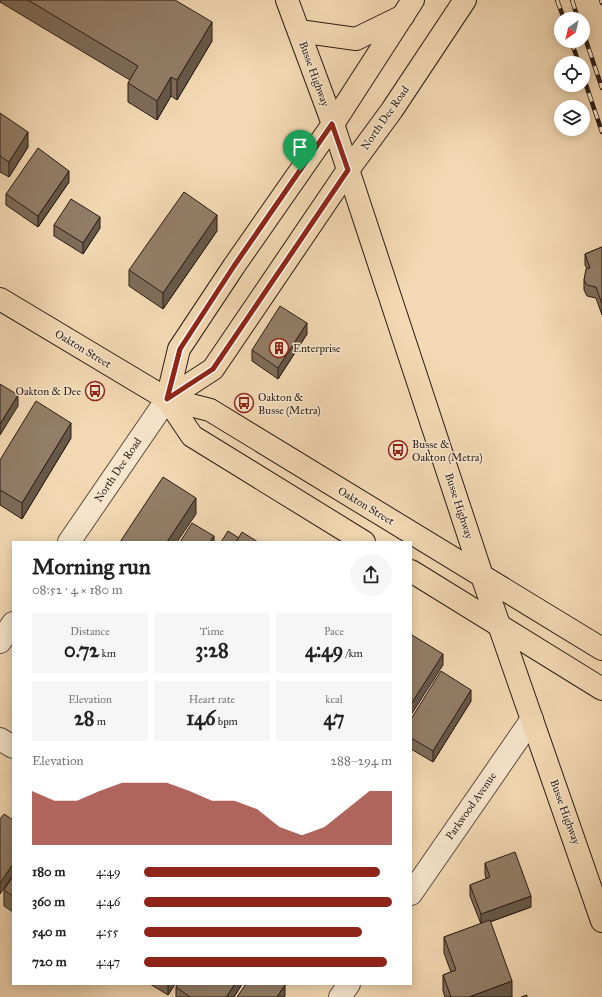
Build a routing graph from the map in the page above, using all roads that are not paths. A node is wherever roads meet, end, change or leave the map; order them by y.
1 (287, 0) edge
2 (465, 0) edge
3 (408, 8) edge
4 (298, 31) junction
5 (332, 124) junction
6 (348, 170) junction
7 (0, 299) edge
8 (167, 399) junction
9 (69, 541) edge
10 (362, 541) edge
11 (412, 572) edge
12 (482, 576) junction
13 (12, 624) edge
14 (498, 625) junction
15 (0, 642) edge
16 (602, 649) edge
17 (602, 689) edge
18 (532, 719) junction
19 (0, 739) edge
20 (12, 746) edge
21 (412, 893) edge
22 (602, 921) edge
23 (348, 985) edge
24 (340, 997) edge

1 - 4 main road, Busse Highway
2 - 6 main road, North Dee Road
3 - 4 main road
3 - 5 main road, North Dee Road
4 - 5 main road, Busse Highway
5 - 6 main road, Busse Highway
5 - 8 main road, North Dee Road
6 - 8 main road, North Dee Road
6 - 12 main road, Busse Highway
7 - 8 main road, Oakton Street
8 - 9 street, North Dee Road
8 - 10 main road, Oakton Street
8 - 12 main road, Oakton Street
11 - 14 main road
12 - 14 main road, Busse Highway
12 - 16 main road, Oakton Street
13 - 15 street
14 - 17 main road
14 - 18 main road, Busse Highway
18 - 21 street, Parkwood Avenue
18 - 22 main road, Busse Highway
19 - 20 street
23 - 24 street

